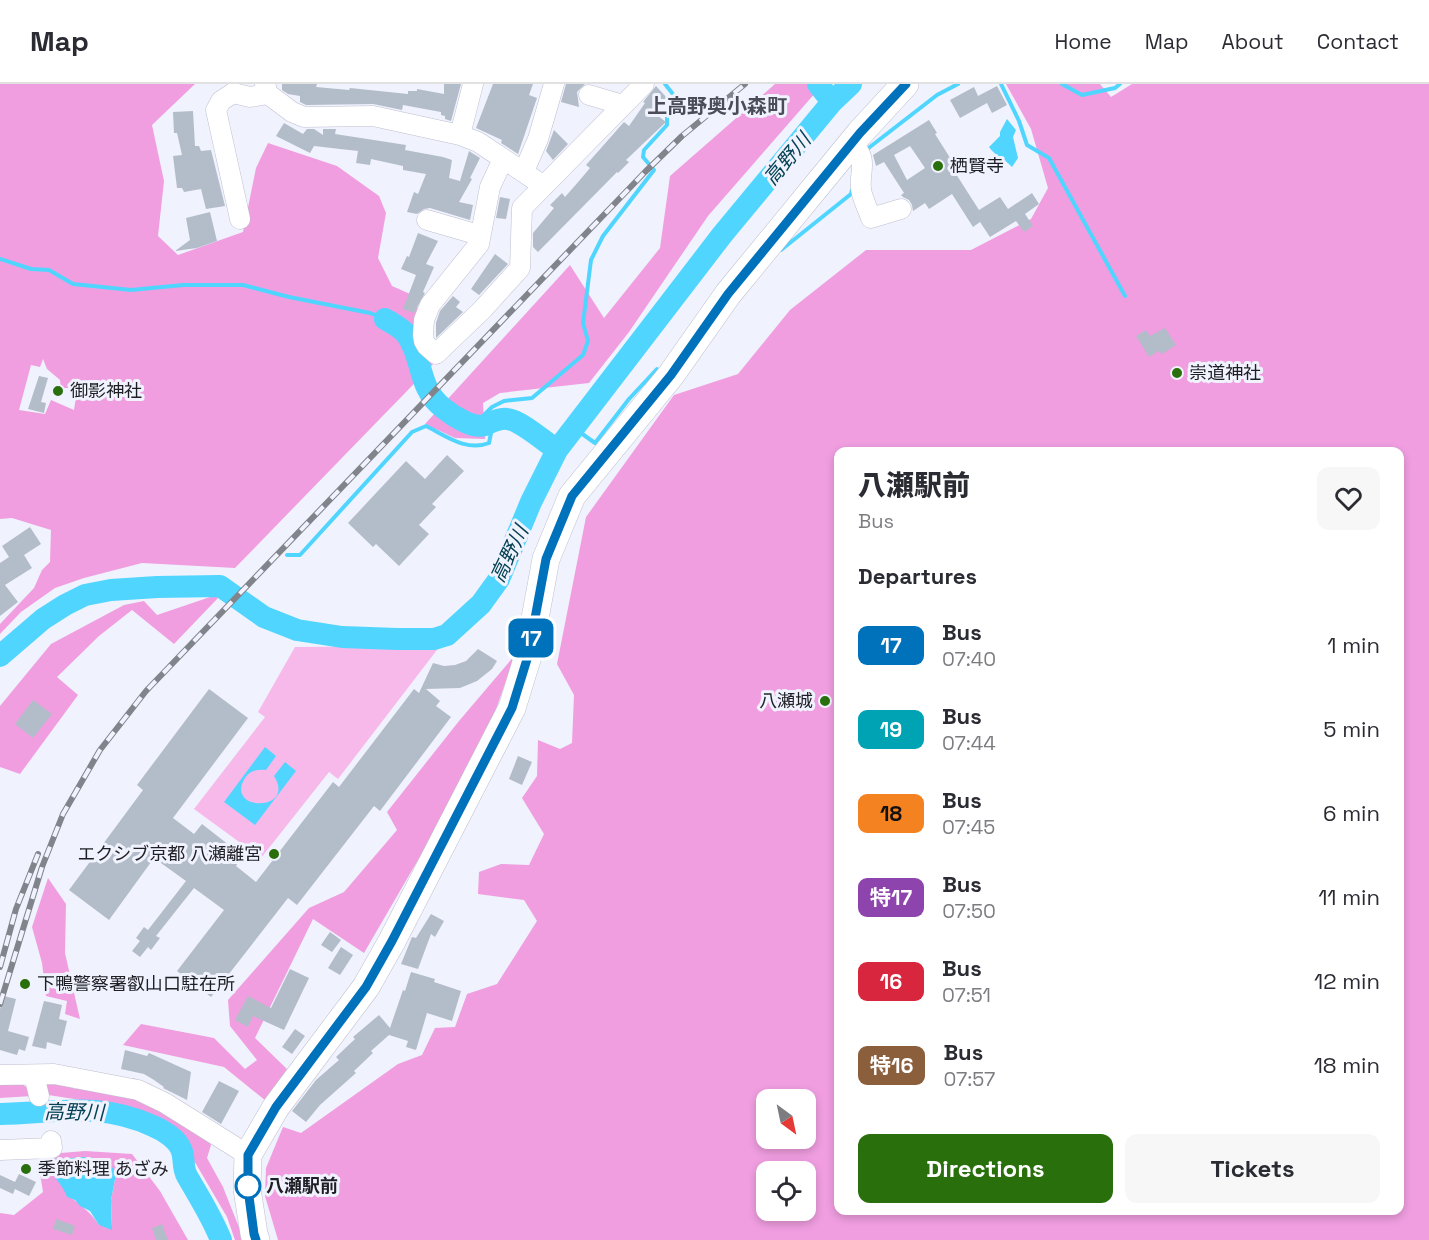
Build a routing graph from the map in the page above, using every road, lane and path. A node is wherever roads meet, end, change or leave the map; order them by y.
1 (473, 84) edge
2 (554, 84) edge
3 (644, 84) edge
4 (906, 84) edge
5 (267, 89) edge
6 (589, 95) dead end
7 (623, 105) junction
8 (460, 135) junction
9 (852, 143) junction
10 (503, 159) junction
11 (524, 171) junction
12 (544, 186) junction
13 (900, 209) dead end
14 (240, 219) dead end
15 (427, 220) dead end
16 (479, 235) junction
17 (0, 1075) edge
18 (34, 1075) junction
19 (39, 1096) dead end
20 (51, 1141) dead end
21 (0, 1150) edge
22 (248, 1155) junction
23 (256, 1240) edge

1 - 8 street
2 - 11 street
3 - 7 street
4 - 9 highway
5 - 8 street
5 - 14 street
6 - 7 street
7 - 12 street
8 - 10 street
9 - 13 street
9 - 22 highway
10 - 11 street
10 - 16 street
11 - 12 street
12 - 16 street
15 - 16 street
17 - 18 street
18 - 19 street
18 - 22 street
20 - 21 street
22 - 23 highway

